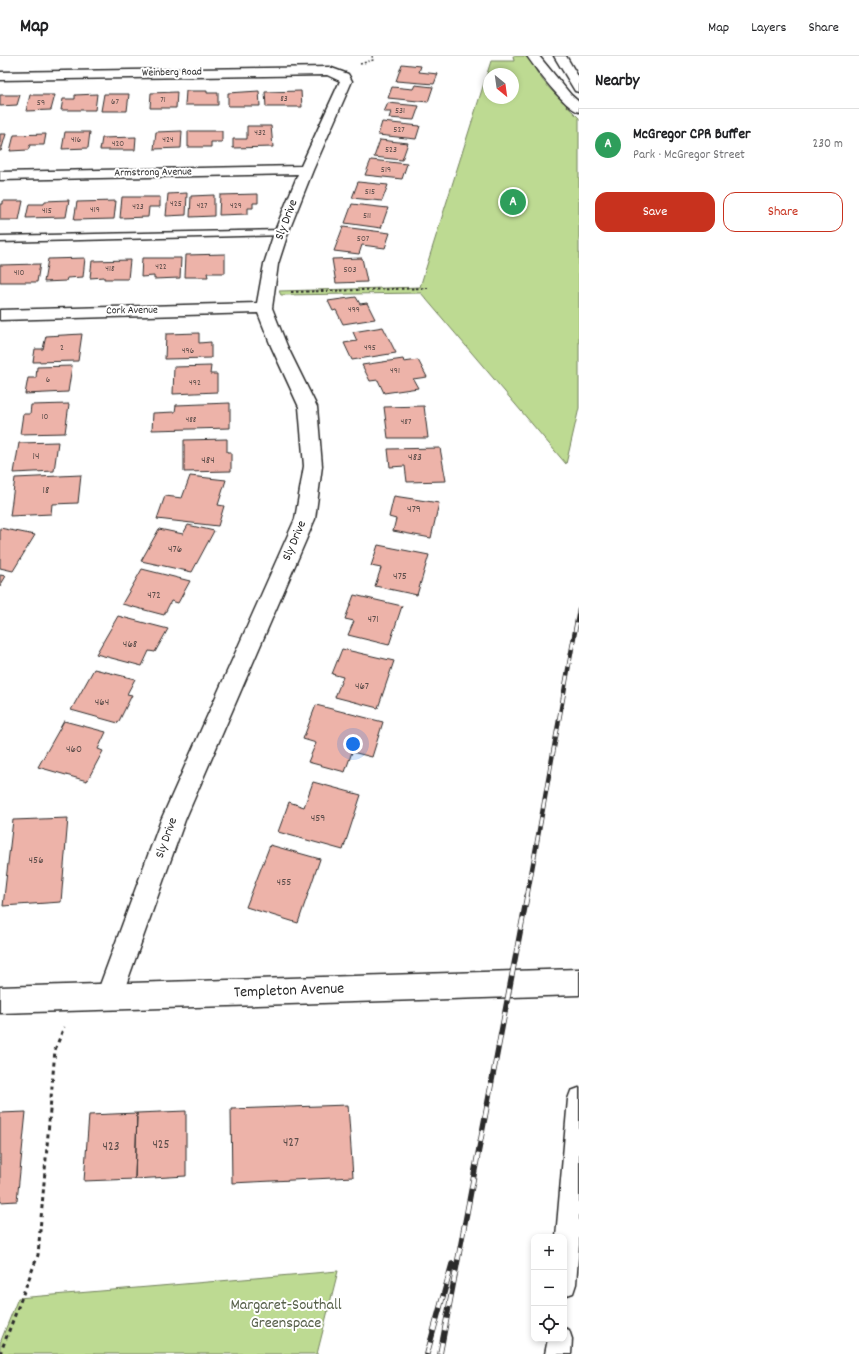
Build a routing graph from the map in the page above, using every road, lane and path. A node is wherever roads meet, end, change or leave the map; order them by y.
1 (533, 56) edge
2 (560, 56) edge
3 (0, 76) edge
4 (344, 77) joint
5 (579, 88) edge
6 (579, 108) edge
7 (306, 170) junction
8 (0, 176) edge
9 (281, 233) junction
10 (0, 239) edge
11 (428, 288) dead end
12 (265, 300) junction
13 (0, 314) edge
14 (579, 982) edge
15 (109, 996) junction
16 (0, 1000) edge
17 (68, 1023) dead end
18 (579, 1099) edge
19 (565, 1270) edge
20 (560, 1342) edge
21 (0, 1354) edge
22 (558, 1354) edge

1 - 6 street
2 - 5 street
3 - 4 street, Weinberg Road
4 - 7 street, Sly Drive
7 - 8 street, Armstrong Avenue
7 - 9 street, Sly Drive
9 - 10 lane
9 - 12 street, Sly Drive
11 - 12 path
12 - 13 street, Cork Avenue
12 - 15 street, Sly Drive
14 - 15 street, Templeton Avenue
15 - 16 street, Templeton Avenue
17 - 21 path
18 - 19 lane
20 - 22 lane

